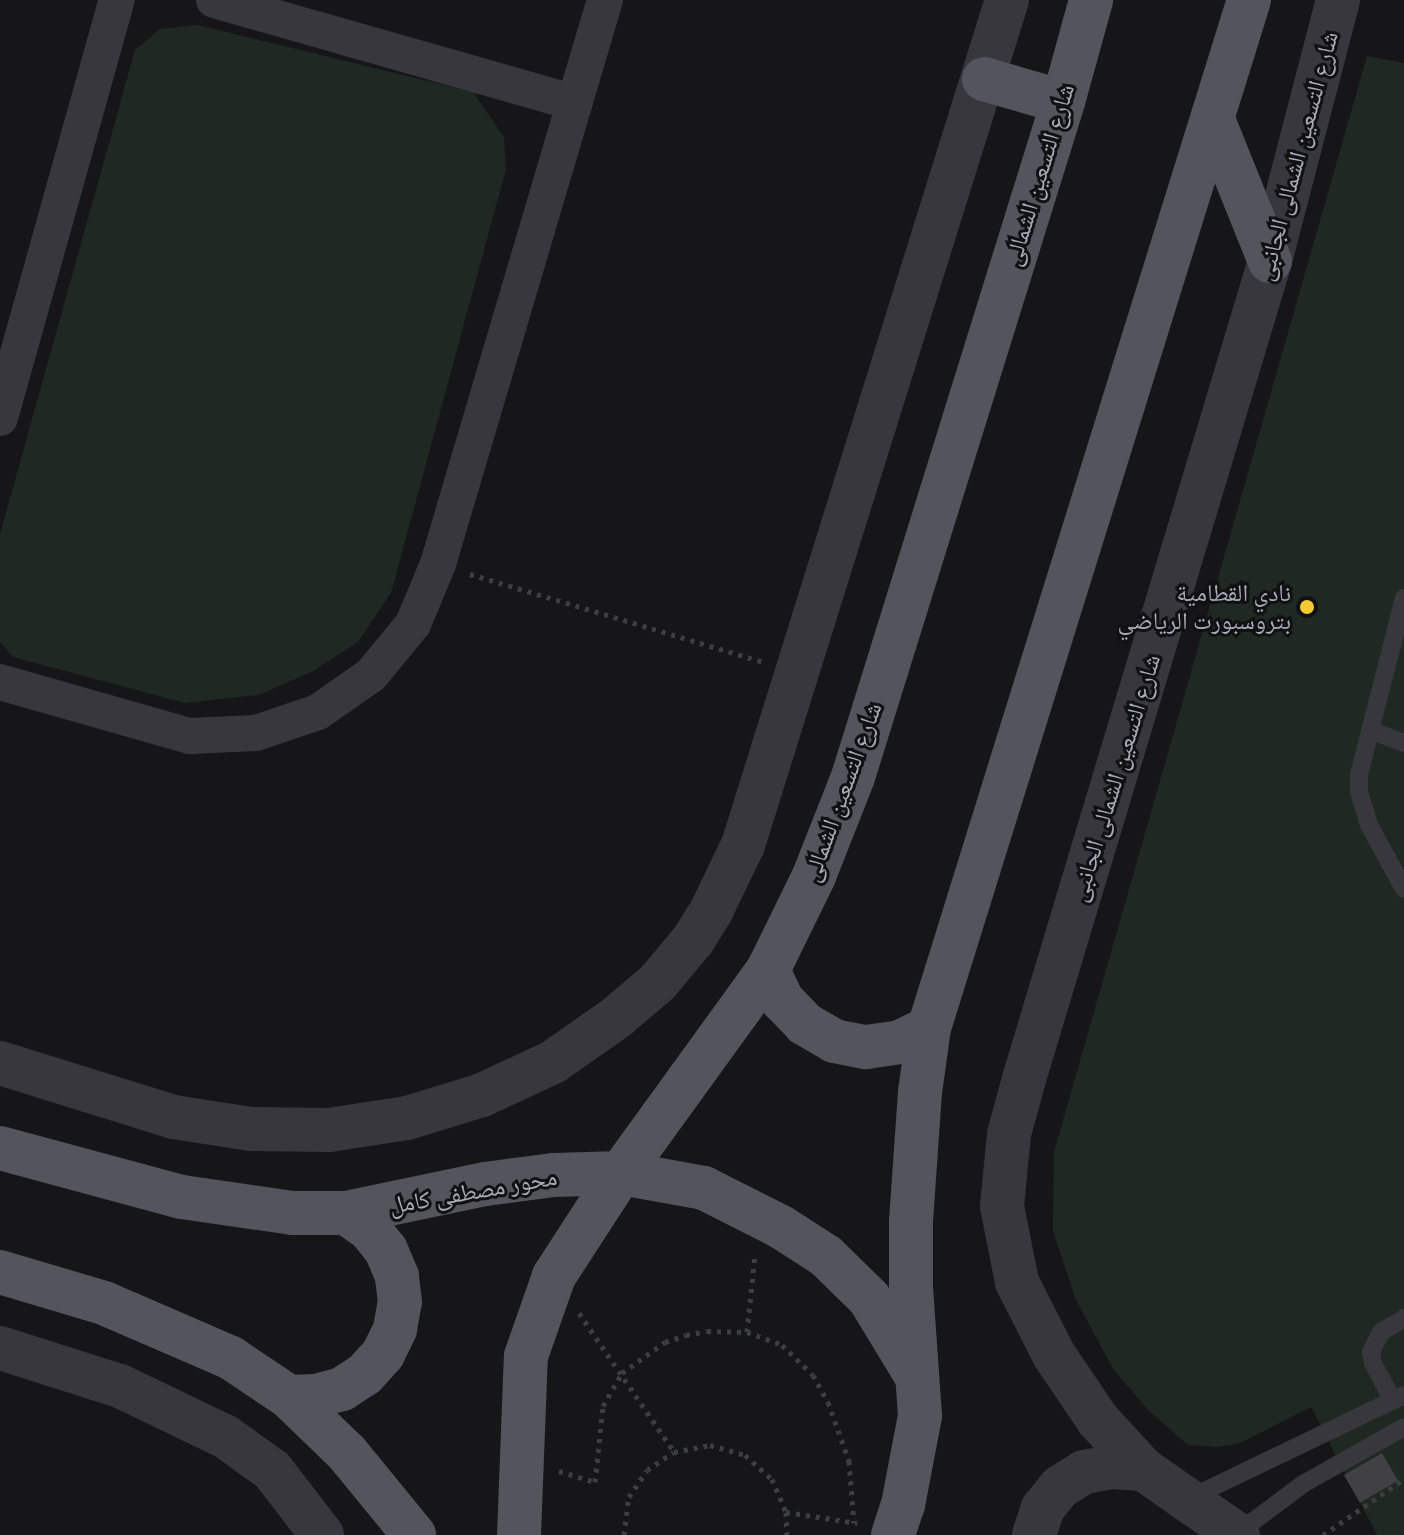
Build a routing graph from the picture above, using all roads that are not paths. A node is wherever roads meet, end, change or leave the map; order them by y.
1 (117, 0) edge
2 (214, 0) edge
3 (605, 0) edge
4 (1007, 0) edge
5 (1091, 0) edge
6 (1249, 0) edge
7 (1338, 0) edge
8 (984, 79) junction
9 (1063, 102) junction
10 (575, 103) junction
11 (1214, 122) junction
12 (1270, 261) junction
13 (0, 418) edge
14 (1404, 598) edge
15 (0, 682) edge
16 (1370, 730) junction
17 (1404, 743) edge
18 (1404, 889) edge
19 (768, 970) junction
20 (929, 1028) junction
21 (0, 1063) edge
22 (0, 1148) edge
23 (621, 1173) junction
24 (346, 1213) junction
25 (0, 1272) edge
26 (1404, 1318) edge
27 (0, 1348) edge
28 (919, 1381) junction
29 (289, 1397) junction
30 (1398, 1398) edge
31 (1404, 1427) edge
32 (1143, 1469) junction
33 (1184, 1501) junction
34 (881, 1529) edge
35 (1237, 1534) edge
36 (322, 1535) edge
37 (414, 1535) edge
38 (519, 1535) edge
39 (1034, 1535) edge

1 - 13 street
2 - 10 street
3 - 10 street
4 - 8 street
5 - 9 main road, شارع التسعين الشمالى
6 - 11 main road
7 - 12 street, شارع التسعين الشمالى الجانبى
8 - 9 main road
8 - 21 street
9 - 19 main road, شارع التسعين الشمالى
10 - 15 street
11 - 12 main road
11 - 20 main road
12 - 32 street, شارع التسعين الشمالى الجانبى
14 - 16 lane
16 - 17 lane
16 - 18 lane
19 - 20 main road
19 - 23 main road, شارع التسعين الشمالى
20 - 28 main road
22 - 24 main road, محور مصطفى كامل
23 - 24 main road, محور مصطفى كامل
23 - 28 main road, محور مصطفى كامل
23 - 38 main road, شارع التسعين الشمالى
24 - 29 main road
25 - 29 main road
26 - 30 lane
27 - 36 street
28 - 34 main road
29 - 37 main road
30 - 33 lane
31 - 35 lane
32 - 33 street, شارع التسعين الشمالى الجانبى
32 - 39 street
33 - 35 street, شارع التسعين الشمالى الجانبى

